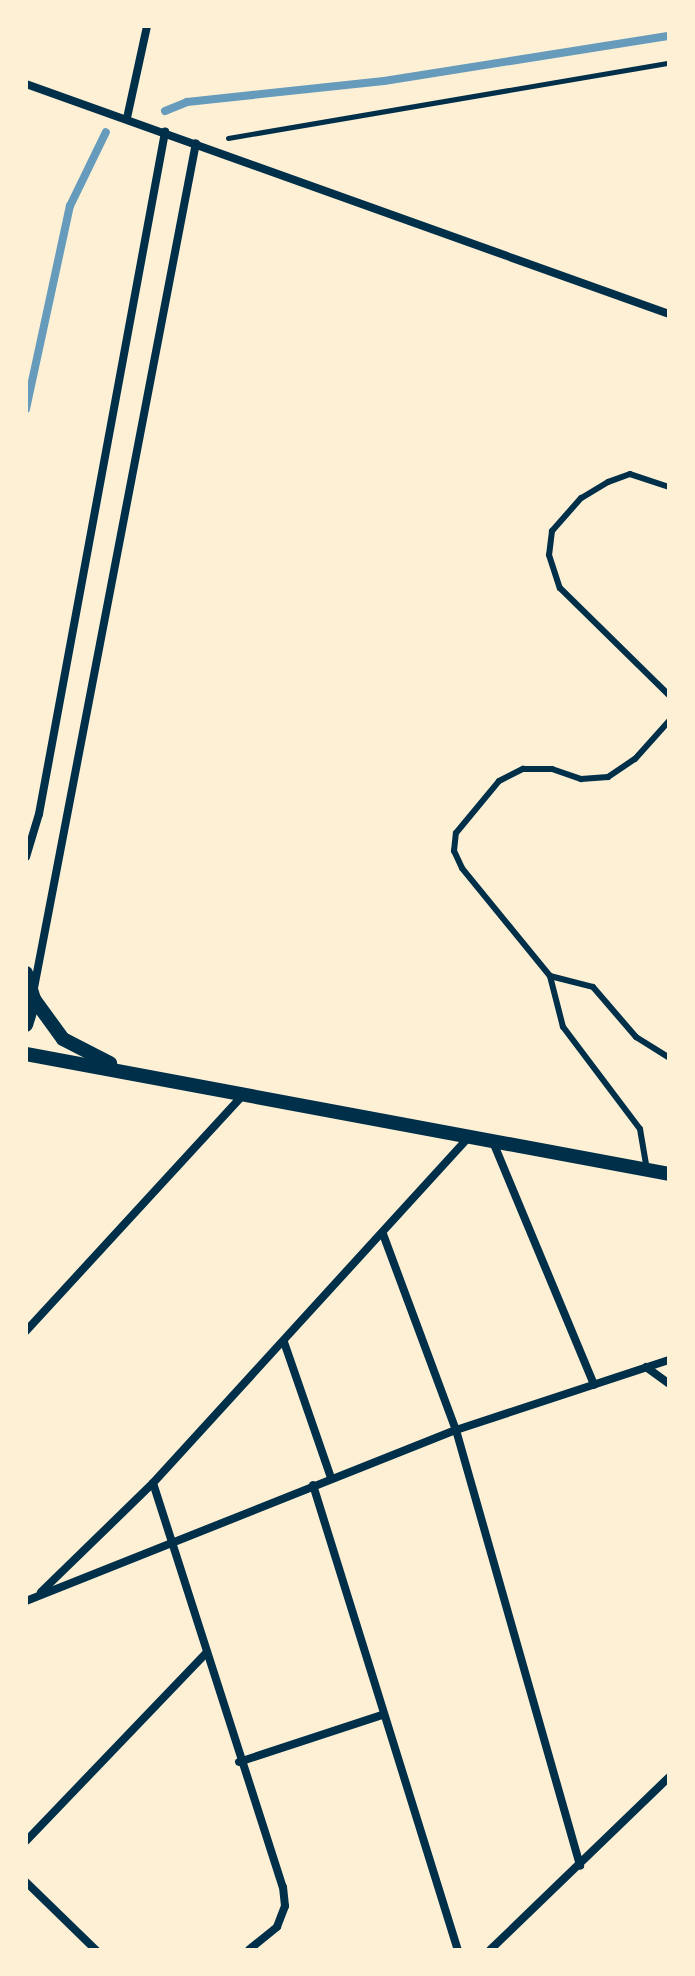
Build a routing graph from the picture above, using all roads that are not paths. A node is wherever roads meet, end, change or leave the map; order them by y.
1 (147, 26) edge
2 (26, 84) edge
3 (127, 118) junction
4 (165, 132) junction
5 (196, 143) junction
6 (669, 314) edge
7 (669, 487) edge
8 (669, 695) edge
9 (669, 721) edge
10 (26, 857) edge
11 (26, 973) edge
12 (550, 976) junction
13 (34, 996) junction
14 (26, 1025) edge
15 (26, 1054) edge
16 (669, 1058) edge
17 (121, 1069) junction
18 (245, 1092) junction
19 (471, 1136) junction
20 (492, 1140) junction
21 (647, 1170) junction
22 (669, 1174) edge
23 (383, 1234) junction
24 (26, 1331) edge
25 (284, 1342) junction
26 (669, 1360) edge
27 (646, 1367) junction
28 (669, 1384) edge
29 (594, 1385) junction
30 (456, 1430) junction
31 (331, 1478) junction
32 (153, 1483) junction
33 (313, 1485) junction
34 (175, 1538) junction
35 (37, 1596) junction
36 (26, 1601) edge
37 (206, 1653) junction
38 (382, 1715) junction
39 (239, 1762) junction
40 (669, 1777) edge
41 (26, 1841) edge
42 (580, 1866) junction
43 (26, 1882) edge
44 (96, 1950) edge
45 (249, 1950) edge
46 (458, 1950) edge
47 (490, 1950) edge

1 - 3 street
2 - 3 street
3 - 4 street
4 - 5 street
4 - 10 street
5 - 6 street
5 - 13 street
7 - 8 lane
9 - 12 lane
11 - 13 street
12 - 16 lane
12 - 21 lane
13 - 14 street
13 - 17 street
15 - 17 street
17 - 18 street
18 - 19 street
18 - 24 street
19 - 20 street
19 - 23 street
20 - 21 street
20 - 29 street
21 - 22 street
23 - 25 street
23 - 30 street
25 - 31 street
25 - 32 street
26 - 27 street
27 - 28 street
27 - 29 street
29 - 30 street
30 - 31 street
30 - 42 street
31 - 33 street
32 - 34 street
32 - 35 street
33 - 34 street
33 - 38 street
34 - 35 street
34 - 37 street
35 - 36 street
37 - 39 street
37 - 41 street
38 - 39 street
38 - 46 street
39 - 45 street
40 - 42 street
42 - 47 street
43 - 44 street

